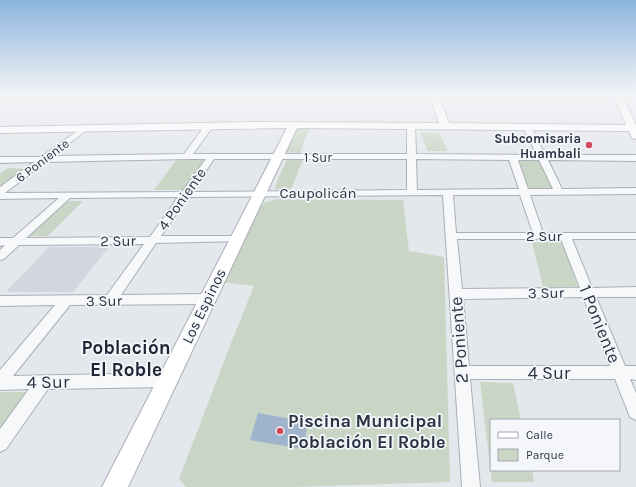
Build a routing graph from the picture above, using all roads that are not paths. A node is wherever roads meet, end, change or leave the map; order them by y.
1 (442, 118) edge
2 (629, 118) edge
3 (210, 125) junction
4 (294, 125) junction
5 (411, 126) junction
6 (445, 126) junction
7 (528, 127) junction
8 (84, 128) junction
9 (0, 130) edge
10 (635, 131) edge
11 (212, 156) junction
12 (186, 157) junction
13 (278, 157) junction
14 (411, 157) junction
15 (513, 158) junction
16 (543, 158) junction
17 (636, 158) edge
18 (43, 159) junction
19 (0, 160) edge
20 (13, 160) junction
21 (0, 169) edge
22 (0, 192) edge
23 (448, 192) junction
24 (524, 192) junction
25 (559, 192) junction
26 (636, 192) edge
27 (412, 193) junction
28 (260, 194) junction
29 (185, 195) junction
30 (0, 196) edge
31 (67, 196) junction
32 (451, 236) junction
33 (539, 236) junction
34 (565, 236) junction
35 (636, 236) edge
36 (237, 240) junction
37 (152, 241) junction
38 (0, 242) edge
39 (15, 242) junction
40 (0, 256) edge
41 (588, 292) junction
42 (636, 292) edge
43 (456, 294) junction
44 (207, 299) junction
45 (0, 301) edge
46 (66, 301) junction
47 (110, 301) junction
48 (462, 372) junction
49 (620, 373) junction
50 (636, 373) edge
51 (167, 380) junction
52 (0, 382) edge
53 (44, 383) junction
54 (636, 412) edge
55 (0, 443) edge
56 (114, 487) edge
57 (471, 487) edge

1 - 6 main road
2 - 10 main road
3 - 4 main road
3 - 8 main road
3 - 12 street, 4 Poniente
4 - 5 main road
4 - 13 main road, Los Espinos
5 - 6 main road
5 - 14 street
6 - 7 main road
7 - 10 main road
7 - 16 street
8 - 9 main road
8 - 18 street, 6 Poniente
11 - 12 street, 1 Sur
11 - 13 street, 1 Sur
11 - 29 street, 4 Poniente
12 - 18 street, 1 Sur
13 - 14 street, 1 Sur
13 - 28 main road, Los Espinos
14 - 15 street, 1 Sur
14 - 27 street
15 - 16 street, 1 Sur
15 - 24 street
16 - 17 street, 1 Sur
16 - 25 street
18 - 20 street, 1 Sur
18 - 22 street, 6 Poniente
19 - 20 street, 1 Sur
20 - 21 street, 6 Poniente
23 - 24 street, Caupolicán
23 - 27 street, Caupolicán
23 - 32 street, 2 Poniente
24 - 25 street, Caupolicán
24 - 33 street
25 - 26 street, Caupolicán
27 - 28 street, Caupolicán
28 - 29 street, Caupolicán
28 - 36 main road, Los Espinos
29 - 31 street, Caupolicán
29 - 37 street, 4 Poniente
30 - 31 street, Caupolicán
31 - 39 street
32 - 33 street, 2 Sur
32 - 43 street, 2 Poniente
33 - 34 street, 2 Sur
34 - 35 street, 2 Sur
34 - 41 street, 1 Poniente
36 - 37 street, 2 Sur
36 - 44 main road, Los Espinos
37 - 39 street, 2 Sur
37 - 47 street, 4 Poniente
38 - 39 street, 2 Sur
39 - 40 street
41 - 42 street, 3 Sur
41 - 43 street, 3 Sur
41 - 49 street, 1 Poniente
43 - 48 street, 2 Poniente
44 - 47 street, 3 Sur
44 - 51 main road, Los Espinos
45 - 46 street, 3 Sur
46 - 47 street, 3 Sur
46 - 52 street
48 - 49 street, 4 Sur
48 - 57 street, 2 Poniente
49 - 50 street, 4 Sur
49 - 54 street, 1 Poniente
51 - 53 street, 4 Sur
51 - 56 main road, Los Espinos
52 - 53 street, 4 Sur
53 - 55 street

